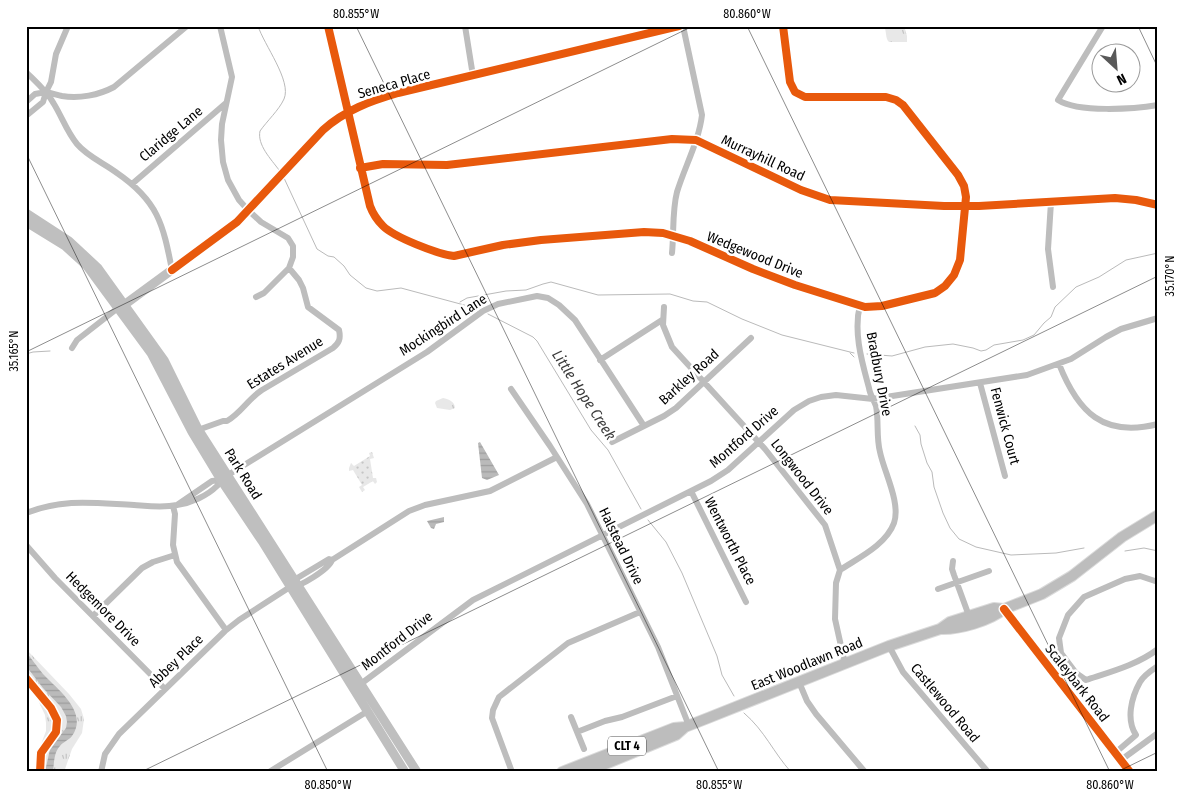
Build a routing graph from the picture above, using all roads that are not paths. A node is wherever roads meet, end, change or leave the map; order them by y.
1 (68, 26) edge
2 (188, 26) edge
3 (220, 26) edge
4 (328, 26) edge
5 (465, 26) edge
6 (679, 26) edge
7 (683, 26) edge
8 (783, 26) edge
9 (1103, 26) edge
10 (26, 72) edge
11 (473, 76) junction
12 (46, 92) junction
13 (26, 102) edge
14 (226, 103) junction
15 (1158, 105) edge
16 (348, 112) junction
17 (26, 116) edge
18 (696, 140) junction
19 (360, 168) junction
20 (132, 184) junction
21 (1051, 202) junction
22 (1158, 205) edge
23 (965, 206) junction
24 (248, 210) junction
25 (26, 213) edge
26 (26, 222) edge
27 (674, 235) junction
28 (672, 253) dead end
29 (289, 268) junction
30 (172, 270) junction
31 (1053, 286) dead end
32 (256, 297) dead end
33 (860, 305) junction
34 (121, 306) junction
35 (664, 307) dead end
36 (1158, 318) edge
37 (662, 320) junction
38 (751, 338) dead end
39 (72, 348) dead end
40 (600, 360) junction
41 (1059, 364) junction
42 (704, 382) junction
43 (980, 383) junction
44 (510, 389) dead end
45 (874, 399) junction
46 (1158, 424) edge
47 (644, 426) junction
48 (195, 431) junction
49 (612, 442) dead end
50 (759, 442) junction
51 (557, 457) junction
52 (1005, 476) dead end
53 (224, 477) junction
54 (691, 491) junction
55 (175, 505) junction
56 (26, 513) edge
57 (1158, 515) edge
58 (602, 535) junction
59 (26, 545) edge
60 (175, 555) junction
61 (954, 562) dead end
62 (840, 570) junction
63 (989, 572) dead end
64 (1158, 582) edge
65 (957, 583) junction
66 (294, 584) junction
67 (938, 590) dead end
68 (746, 602) dead end
69 (1004, 609) junction
70 (640, 612) junction
71 (93, 616) junction
72 (969, 616) junction
73 (940, 629) junction
74 (226, 630) junction
75 (889, 646) junction
76 (1158, 649) edge
77 (845, 664) junction
78 (1158, 666) edge
79 (1076, 673) junction
80 (798, 682) junction
81 (1062, 684) junction
82 (358, 686) junction
83 (165, 690) junction
84 (677, 696) junction
85 (368, 711) junction
86 (571, 717) dead end
87 (687, 727) junction
88 (577, 732) junction
89 (1158, 733) edge
90 (584, 749) dead end
91 (1118, 757) junction
92 (101, 772) edge
93 (269, 772) edge
94 (405, 772) edge
95 (417, 772) edge
96 (512, 772) edge
97 (562, 772) edge
98 (586, 772) edge
99 (865, 772) edge
100 (988, 772) edge
101 (1130, 772) edge

1 - 12 street
2 - 12 street
3 - 14 street
4 - 16 street, Wedgewood Drive
5 - 11 street
6 - 11 main road, Seneca Place
7 - 18 street
8 - 23 street, Wedgewood Drive
9 - 15 street
10 - 12 street
11 - 16 main road, Seneca Place
12 - 13 street
12 - 17 street
12 - 20 street
14 - 20 street, Claridge Lane
14 - 24 street
16 - 19 street, Wedgewood Drive
16 - 24 main road, Seneca Place
18 - 19 street, Murrayhill Road
18 - 23 street, Murrayhill Road
18 - 27 street
19 - 27 street, Wedgewood Drive
20 - 30 street
21 - 22 street, Murrayhill Road
21 - 23 street, Murrayhill Road
21 - 31 street
23 - 33 street, Wedgewood Drive
24 - 29 street
24 - 30 main road, Seneca Place
25 - 34 main road, Park Road
26 - 34 main road, Park Road
27 - 28 street
27 - 33 street, Wedgewood Drive
29 - 32 street
29 - 48 street, Estates Avenue
30 - 34 main road, Seneca Place
33 - 45 street, Bradbury Drive
34 - 39 street, Seneca Place
34 - 48 main road, Park Road
35 - 37 street, Longwood Drive
36 - 41 street, Montford Drive
37 - 40 street
37 - 42 street, Longwood Drive
38 - 42 street, Barkley Road
40 - 47 street, Mockingbird Lane
40 - 53 street, Mockingbird Lane
41 - 43 street, Montford Drive
41 - 46 street
42 - 47 street, Barkley Road
42 - 50 street, Longwood Drive
43 - 45 street, Montford Drive
43 - 52 street, Fenwick Court
44 - 51 street, Halstead Drive
45 - 50 street, Montford Drive
45 - 62 street, Bradbury Drive
47 - 49 street, Barkley Road
48 - 53 main road, Park Road
50 - 54 street, Montford Drive
50 - 62 street, Longwood Drive
51 - 58 street, Halstead Drive
51 - 66 street, Abbey Place
53 - 55 street, Mockingbird Lane
53 - 66 main road, Park Road
54 - 58 street, Montford Drive
54 - 68 street, Wentworth Place
55 - 56 street
55 - 60 street
57 - 69 main road, East Woodlawn Road
58 - 70 street, Halstead Drive
58 - 82 street, Montford Drive
59 - 71 street, Hedgemore Drive
60 - 71 street
60 - 74 street
61 - 65 street
62 - 77 street, Longwood Drive
63 - 65 street
64 - 79 street
65 - 67 street
65 - 72 street
66 - 74 street, Abbey Place
66 - 82 main road, Park Road
69 - 72 main road, East Woodlawn Road
69 - 73 main road, East Woodlawn Road
69 - 81 main road, Scaleybark Road
70 - 84 street, Halstead Drive
70 - 96 street
71 - 83 street, Hedgemore Drive
72 - 73 main road, East Woodlawn Road
73 - 75 main road, East Woodlawn Road
74 - 83 street, Abbey Place
75 - 77 main road, East Woodlawn Road
75 - 100 street, Castlewood Road
76 - 79 street
77 - 80 main road, East Woodlawn Road
78 - 91 street
79 - 81 street
80 - 87 main road, East Woodlawn Road
80 - 99 street
81 - 91 main road, Scaleybark Road
82 - 85 main road, Park Road
82 - 95 main road, Park Road
83 - 92 street, Abbey Place
84 - 87 street, Halstead Drive
84 - 88 street
85 - 93 street
85 - 94 main road, Park Road
86 - 88 street
87 - 97 main road, East Woodlawn Road / CLT 4
87 - 98 main road, East Woodlawn Road
88 - 90 street
89 - 91 street
91 - 101 main road, Scaleybark Road

